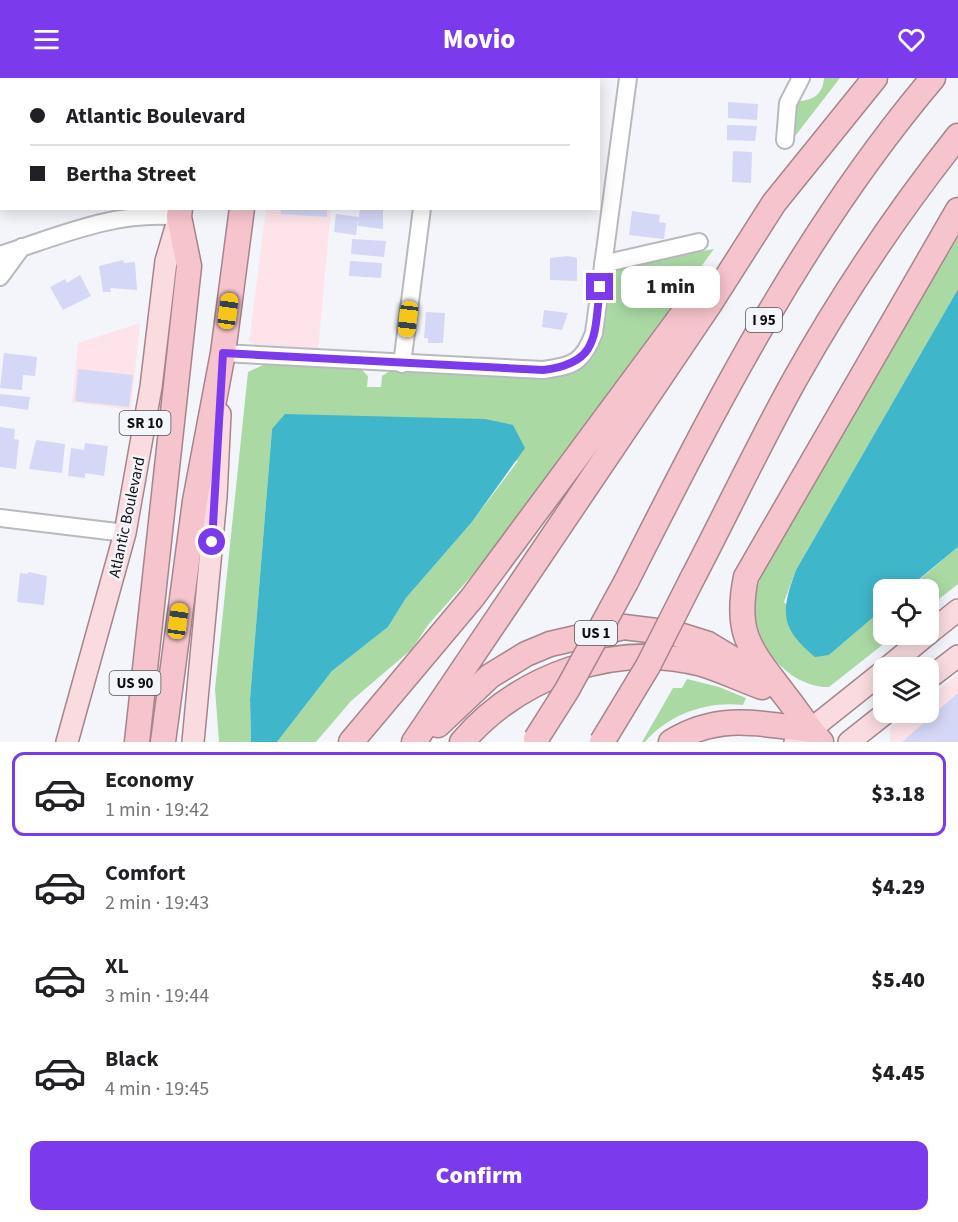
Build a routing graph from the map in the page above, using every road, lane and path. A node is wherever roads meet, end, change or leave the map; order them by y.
1 (628, 78) edge
2 (801, 78) edge
3 (875, 78) edge
4 (933, 78) edge
5 (958, 136) edge
6 (785, 140) dead end
7 (774, 203) junction
8 (242, 210) edge
9 (422, 210) edge
10 (958, 210) edge
11 (180, 213) edge
12 (699, 242) dead end
13 (22, 247) junction
14 (0, 255) edge
15 (603, 264) junction
16 (0, 277) edge
17 (223, 353) junction
18 (402, 364) junction
19 (0, 518) edge
20 (124, 533) junction
21 (958, 610) edge
22 (148, 625) junction
23 (939, 625) edge
24 (915, 645) edge
25 (958, 656) edge
26 (900, 657) edge
27 (939, 671) edge
28 (873, 680) edge
29 (787, 697) junction
30 (876, 723) edge
31 (809, 738) edge
32 (863, 738) edge
33 (535, 740) edge
34 (67, 742) edge
35 (123, 742) edge
36 (137, 742) edge
37 (163, 742) edge
38 (193, 742) edge
39 (351, 742) edge
40 (414, 742) edge
41 (422, 742) edge
42 (462, 742) edge
43 (602, 742) edge
44 (671, 742) edge

1 - 15 street
2 - 6 street
3 - 7 highway
4 - 33 highway, I 95, bridge
5 - 43 highway, bridge
7 - 39 highway
7 - 40 highway
8 - 17 highway, US 90
9 - 18 street
10 - 29 highway
11 - 13 street
11 - 20 main road, Atlantic Boulevard / SR 10
11 - 22 highway, US 90
12 - 15 street
13 - 14 street
13 - 16 street
15 - 18 street
17 - 18 street
17 - 37 highway, US 90
17 - 38 main road
19 - 20 street
20 - 34 main road, Atlantic Boulevard / SR 10
21 - 23 main road
22 - 35 highway, US 90
22 - 36 highway
24 - 26 main road
25 - 27 main road
28 - 31 main road
29 - 31 highway, US 1
29 - 41 highway, US 1
29 - 42 highway
30 - 32 main road
31 - 44 highway

